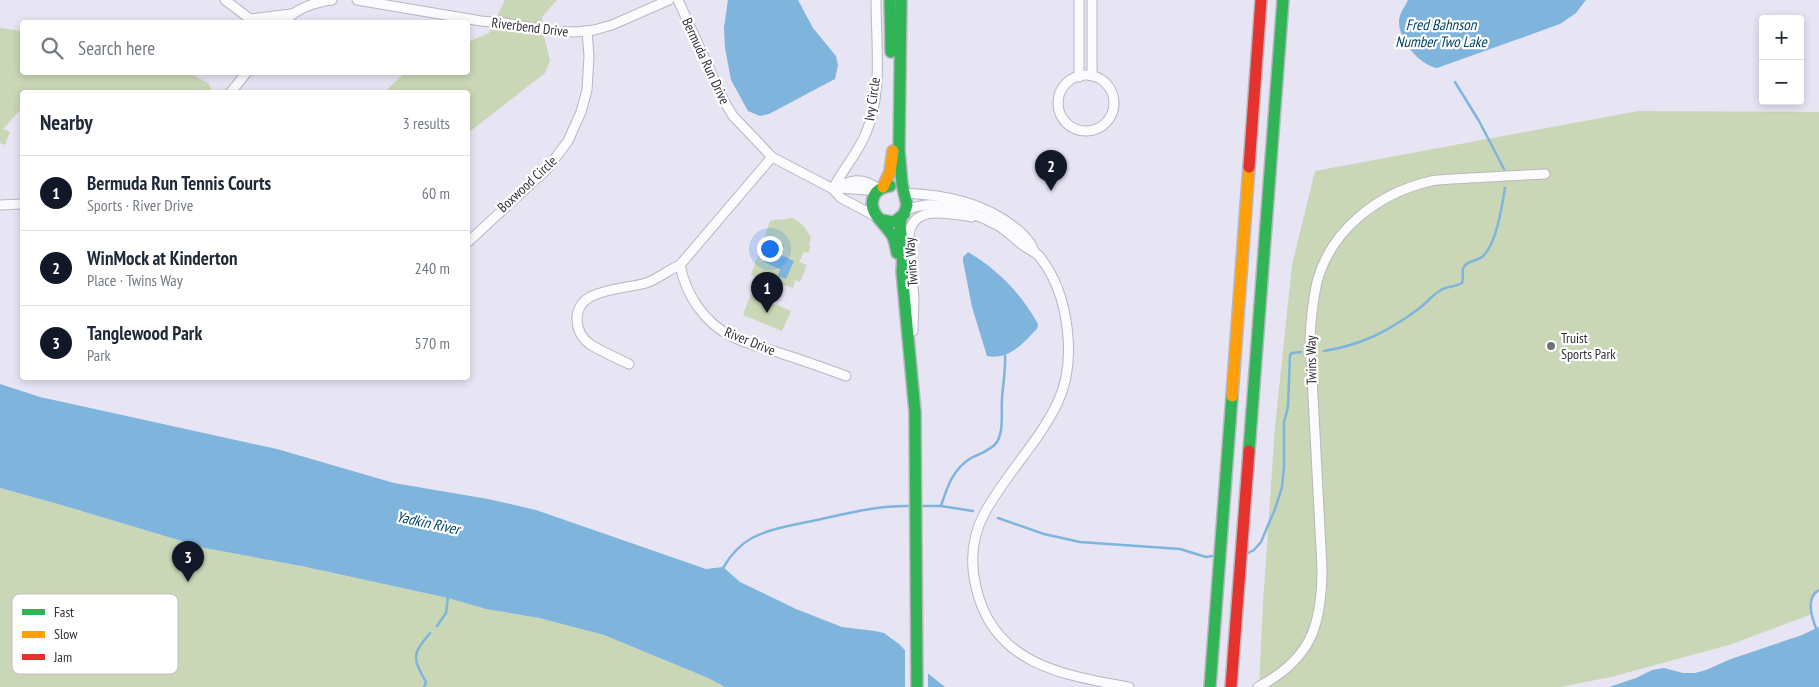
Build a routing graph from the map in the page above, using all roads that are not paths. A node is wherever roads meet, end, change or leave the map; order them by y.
1 (225, 0) edge
2 (332, 0) edge
3 (357, 0) edge
4 (669, 0) edge
5 (678, 0) edge
6 (876, 0) edge
7 (890, 0) edge
8 (901, 0) edge
9 (1079, 0) edge
10 (1092, 0) edge
11 (1261, 0) edge
12 (1283, 0) edge
13 (291, 14) junction
14 (251, 20) edge
15 (258, 20) edge
16 (286, 20) edge
17 (587, 31) junction
18 (245, 75) edge
19 (1092, 76) junction
20 (1079, 77) junction
21 (233, 90) edge
22 (772, 157) junction
23 (1545, 174) dead end
24 (880, 188) junction
25 (833, 189) junction
26 (904, 193) junction
27 (20, 204) edge
28 (0, 205) edge
29 (904, 214) junction
30 (880, 219) junction
31 (983, 219) junction
32 (470, 240) edge
33 (1034, 251) junction
34 (680, 265) junction
35 (902, 272) junction
36 (629, 364) dead end
37 (846, 376) dead end
38 (912, 376) junction
39 (917, 687) edge
40 (1129, 687) edge
41 (1210, 687) edge
42 (1231, 687) edge
43 (1258, 687) edge

1 - 14 street
2 - 13 street
3 - 17 street, Riverbend Drive
4 - 17 street, Riverbend Drive
5 - 22 street, Bermuda Run Drive
6 - 25 street, Ivy Circle
7 - 24 main road
8 - 26 main road
9 - 20 street
10 - 19 street
11 - 41 main road
12 - 42 main road
13 - 15 street
13 - 16 street
17 - 32 street, Boxwood Circle
18 - 21 street
19 - 20 street
19 - 20 street
22 - 25 street, Bermuda Run Drive
22 - 34 street
23 - 43 street, Twins Way
24 - 25 street, Bermuda Run Drive
24 - 26 main road
24 - 30 main road
25 - 30 street, Bermuda Run Drive
26 - 29 main road
26 - 33 street, Twins Way
27 - 28 street
29 - 30 main road
29 - 31 street, Twins Way
29 - 35 main road
30 - 35 main road
31 - 33 street, Twins Way
31 - 38 street, Twins Way
33 - 40 street, Twins Way
34 - 36 street
34 - 37 street, River Drive
35 - 38 main road
38 - 39 main road

